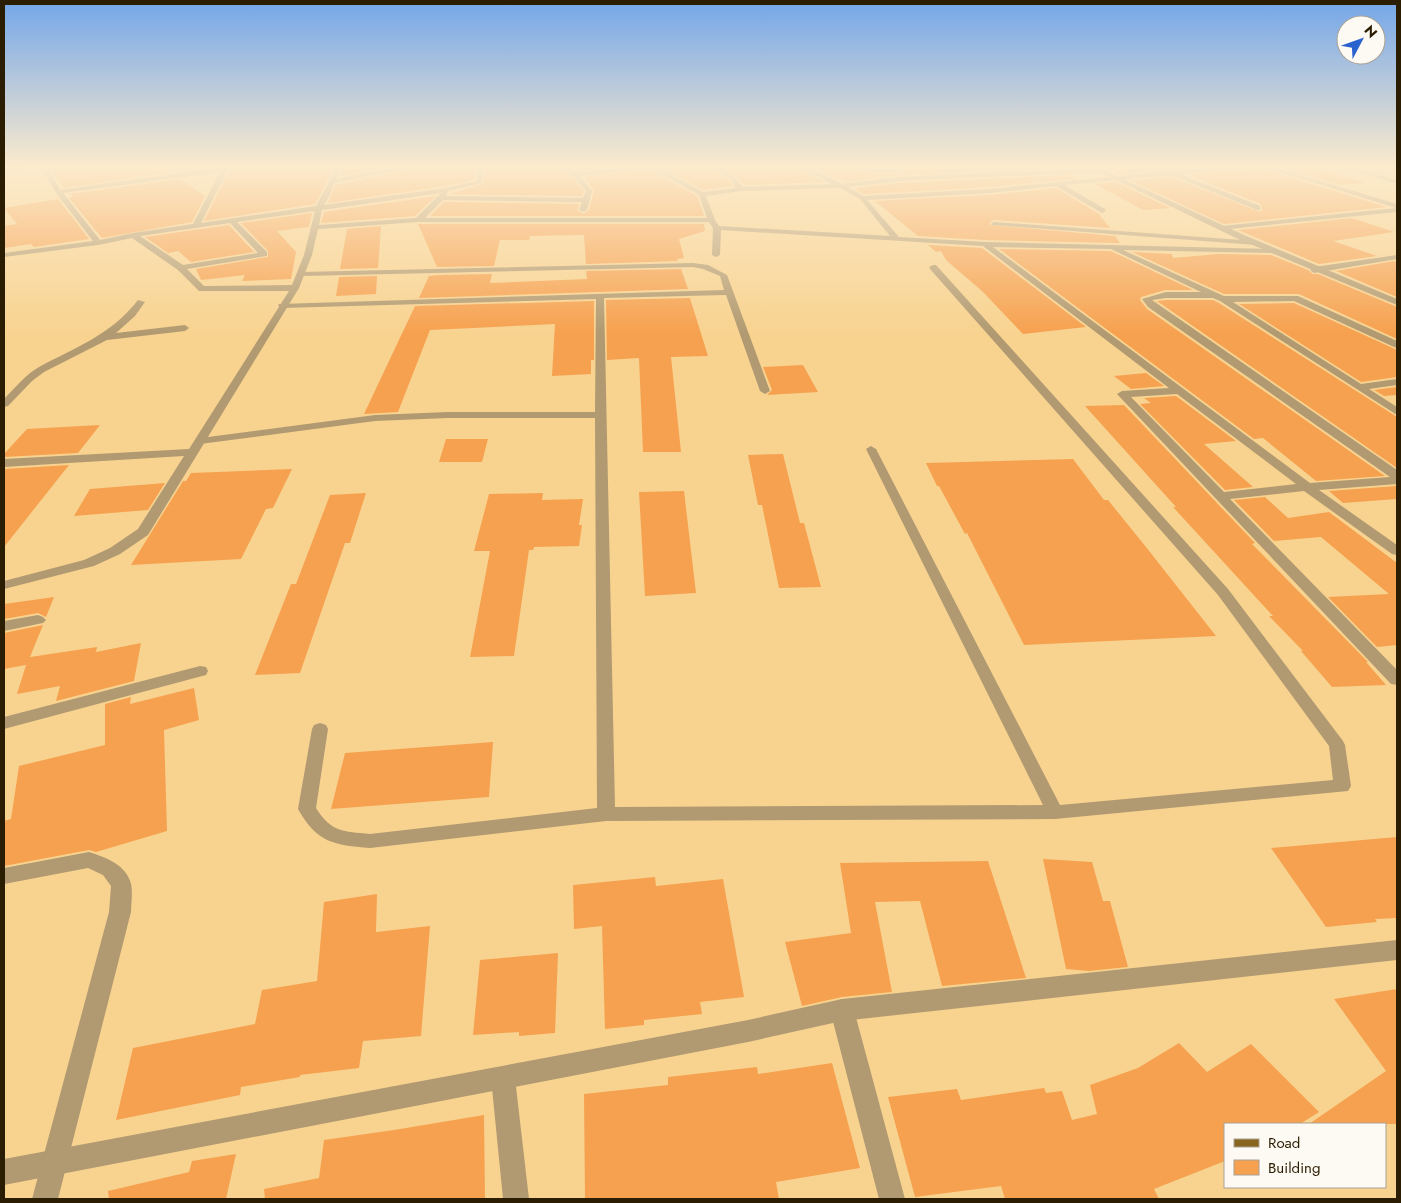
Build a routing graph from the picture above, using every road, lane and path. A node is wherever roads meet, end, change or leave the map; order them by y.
1 (81, 221) edge
2 (198, 221) edge
3 (237, 221) edge
4 (317, 221) edge
5 (401, 221) edge
6 (712, 221) edge
7 (882, 221) edge
8 (1207, 221) edge
9 (1282, 221) edge
10 (232, 222) junction
11 (994, 224) dead end
12 (196, 226) junction
13 (316, 227) junction
14 (717, 228) junction
15 (1222, 228) junction
16 (132, 235) junction
17 (898, 239) junction
18 (98, 243) junction
19 (1256, 243) junction
20 (985, 244) junction
21 (1109, 246) junction
22 (1273, 251) junction
23 (4, 254) edge
24 (716, 255) dead end
25 (1397, 257) edge
26 (1384, 259) junction
27 (1397, 263) edge
28 (933, 267) dead end
29 (181, 268) junction
30 (1314, 270) junction
31 (302, 274) junction
32 (295, 288) junction
33 (730, 292) junction
34 (600, 296) junction
35 (1218, 297) junction
36 (141, 302) dead end
37 (1397, 302) edge
38 (282, 306) junction
39 (185, 328) dead end
40 (103, 337) junction
41 (1397, 345) edge
42 (1397, 382) edge
43 (1359, 387) junction
44 (765, 391) dead end
45 (1179, 391) junction
46 (5, 402) edge
47 (1397, 412) edge
48 (600, 415) junction
49 (196, 446) junction
50 (871, 449) dead end
51 (4, 463) edge
52 (1397, 478) edge
53 (1307, 488) junction
54 (1222, 496) junction
55 (1397, 551) edge
56 (4, 585) edge
57 (38, 620) dead end
58 (4, 626) edge
59 (200, 671) dead end
60 (1397, 680) edge
61 (4, 723) edge
62 (320, 729) dead end
63 (1055, 812) junction
64 (606, 814) junction
65 (4, 876) edge
66 (1397, 950) edge
67 (842, 1010) junction
68 (503, 1078) junction
69 (55, 1162) junction
70 (4, 1172) edge
71 (45, 1199) edge
72 (516, 1199) edge
73 (892, 1199) edge

1 - 18 street
2 - 12 street
3 - 10 street
4 - 13 street
5 - 13 street
6 - 14 street
7 - 17 street
8 - 15 street
9 - 15 street
10 - 12 street
10 - 29 street
11 - 19 lane
12 - 16 street
13 - 31 street
14 - 17 street
14 - 24 street
15 - 19 street
16 - 18 street
16 - 29 street
17 - 20 street
18 - 23 street
19 - 22 street
20 - 21 street
20 - 45 street
21 - 22 street
21 - 35 street
22 - 30 street
25 - 26 street
26 - 27 street
26 - 30 street
28 - 63 lane
29 - 32 street
30 - 37 street
31 - 32 street
31 - 33 lane
32 - 38 street
33 - 34 lane
33 - 44 lane
34 - 38 lane
34 - 48 lane
35 - 41 street
35 - 43 street
35 - 52 street
36 - 40 lane
38 - 49 street
39 - 40 lane
40 - 46 lane
42 - 43 street
43 - 47 street
45 - 53 street
45 - 54 street
48 - 49 lane
48 - 64 lane
49 - 51 street
49 - 56 street
50 - 63 lane
52 - 53 street
53 - 54 street
53 - 55 street
54 - 60 street
57 - 58 street
59 - 61 street
62 - 64 lane
63 - 64 lane
65 - 69 street
66 - 67 street
67 - 68 street
67 - 73 street
68 - 69 street
68 - 72 street
69 - 70 street
69 - 71 street

